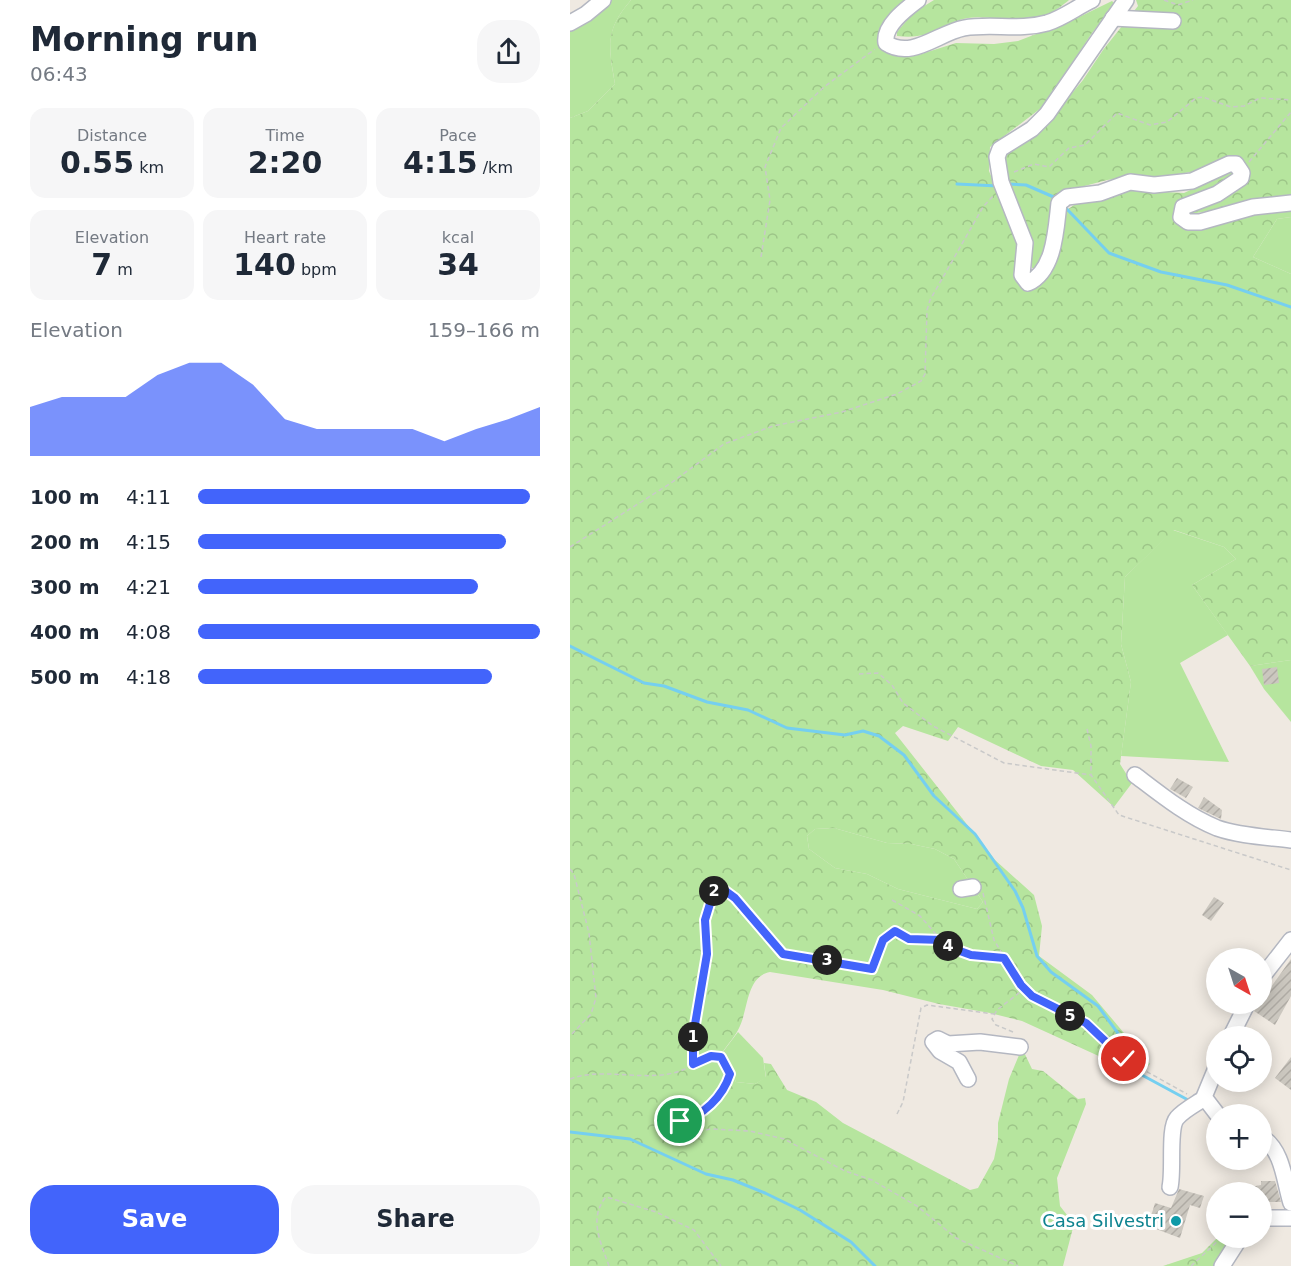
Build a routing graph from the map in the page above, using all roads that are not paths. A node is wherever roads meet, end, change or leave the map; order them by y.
1 (603, 0) edge
2 (918, 0) edge
3 (1092, 0) edge
4 (1125, 0) edge
5 (1113, 18) junction
6 (1173, 21) dead end
7 (570, 23) edge
8 (1291, 203) edge
9 (1135, 775) dead end
10 (1291, 840) edge
11 (1291, 940) edge
12 (1272, 964) edge
13 (1020, 1047) road end
14 (968, 1079) dead end
15 (1200, 1101) road end
16 (1272, 1146) edge
17 (1170, 1187) dead end
18 (1288, 1200) edge
19 (1272, 1218) edge
20 (1291, 1218) edge
21 (1234, 1248) edge
22 (1222, 1266) edge

1 - 7 street
2 - 3 street
4 - 5 street
5 - 6 street
5 - 8 street
9 - 10 street
11 - 12 street
13 - 14 street
15 - 17 street
16 - 18 street
19 - 20 street
21 - 22 street

